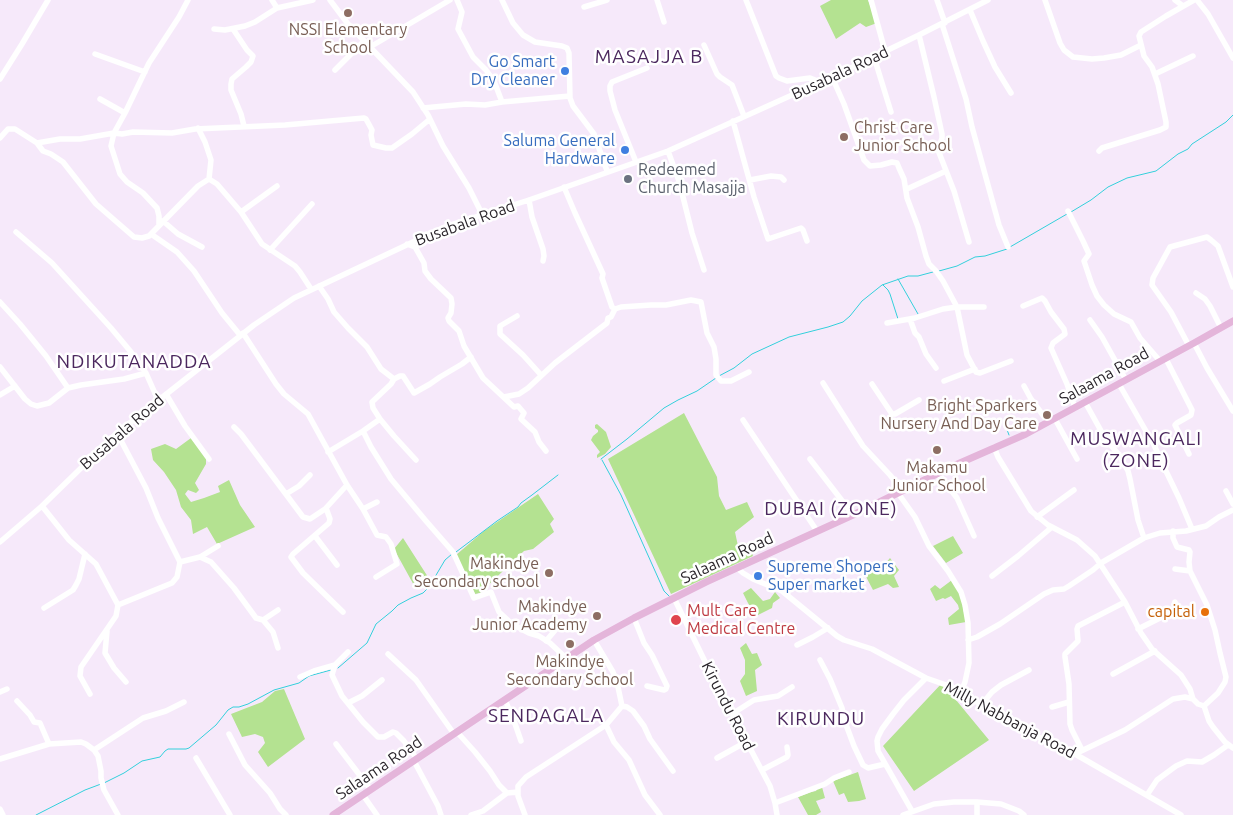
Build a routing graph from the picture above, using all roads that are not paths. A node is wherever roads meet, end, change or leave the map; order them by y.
1 (48, 0) edge
2 (188, 0) edge
3 (272, 0) edge
4 (313, 0) edge
5 (330, 0) edge
6 (450, 0) edge
7 (457, 0) edge
8 (502, 0) edge
9 (606, 0) edge
10 (656, 0) edge
11 (746, 0) edge
12 (871, 0) edge
13 (937, 0) edge
14 (988, 0) edge
15 (1045, 0) edge
16 (1175, 0) edge
17 (1195, 0) edge
18 (1184, 6) junction
19 (584, 7) dead end
20 (277, 8) junction
21 (970, 10) junction
22 (664, 22) dead end
23 (943, 23) junction
24 (214, 29) dead end
25 (233, 29) junction
26 (919, 35) junction
27 (364, 41) junction
28 (704, 45) dead end
29 (1141, 45) junction
30 (370, 48) junction
31 (885, 52) junction
32 (95, 54) dead end
33 (1194, 56) dead end
34 (874, 57) junction
35 (1233, 58) edge
36 (647, 68) dead end
37 (335, 70) dead end
38 (145, 72) junction
39 (1155, 74) junction
40 (832, 78) junction
41 (0, 79) edge
42 (820, 82) junction
43 (1011, 93) dead end
44 (570, 96) junction
45 (100, 99) dead end
46 (502, 102) junction
47 (423, 108) junction
48 (892, 112) dead end
49 (125, 113) junction
50 (744, 116) junction
51 (430, 118) junction
52 (733, 121) junction
53 (244, 126) junction
54 (198, 128) junction
55 (114, 133) junction
56 (0, 138) edge
57 (37, 144) junction
58 (668, 151) junction
59 (1099, 151) dead end
60 (636, 162) junction
61 (607, 171) junction
62 (946, 171) junction
63 (210, 179) junction
64 (750, 180) junction
65 (784, 180) dead end
66 (277, 186) dead end
67 (564, 187) junction
68 (907, 189) junction
69 (528, 200) junction
70 (312, 204) dead end
71 (1068, 211) dead end
72 (241, 212) junction
73 (482, 214) junction
74 (161, 223) junction
75 (16, 232) dead end
76 (150, 234) junction
77 (807, 241) dead end
78 (969, 242) dead end
79 (408, 244) junction
80 (202, 247) dead end
81 (1008, 247) dead end
82 (270, 250) junction
83 (543, 261) dead end
84 (704, 270) dead end
85 (319, 286) junction
86 (1233, 287) edge
87 (311, 290) junction
88 (1196, 293) dead end
89 (0, 302) edge
90 (1023, 306) dead end
91 (957, 307) junction
92 (984, 307) dead end
93 (615, 309) junction
94 (517, 316) dead end
95 (910, 319) junction
96 (1090, 320) dead end
97 (1233, 321) edge
98 (887, 323) dead end
99 (1221, 328) junction
100 (242, 334) junction
101 (1192, 345) junction
102 (471, 357) junction
103 (1163, 360) junction
104 (1011, 362) dead end
105 (0, 367) edge
106 (936, 368) dead end
107 (974, 368) junction
108 (750, 372) dead end
109 (146, 373) junction
110 (542, 375) junction
111 (394, 379) junction
112 (944, 381) dead end
113 (1122, 382) junction
114 (823, 383) dead end
115 (872, 384) dead end
116 (15, 386) junction
117 (1024, 386) dead end
118 (68, 388) junction
119 (166, 394) junction
120 (0, 395) edge
121 (504, 397) junction
122 (158, 400) junction
123 (919, 400) dead end
124 (1085, 402) junction
125 (1075, 408) junction
126 (1233, 411) edge
127 (380, 419) junction
128 (743, 420) dead end
129 (1052, 420) junction
130 (234, 428) dead end
131 (363, 431) junction
132 (117, 433) junction
133 (994, 447) junction
134 (546, 451) dead end
135 (328, 452) junction
136 (1189, 454) dead end
137 (208, 458) dead end
138 (810, 459) dead end
139 (1077, 459) dead end
140 (416, 460) dead end
141 (938, 473) junction
142 (310, 475) dead end
143 (347, 485) junction
144 (1074, 490) dead end
145 (1226, 491) dead end
146 (900, 492) junction
147 (286, 494) junction
148 (377, 502) dead end
149 (1233, 504) edge
150 (42, 506) junction
151 (326, 509) junction
152 (363, 509) junction
153 (1233, 510) edge
154 (853, 515) junction
155 (1038, 517) junction
156 (1052, 527) junction
157 (1192, 529) junction
158 (1173, 531) junction
159 (817, 532) junction
160 (315, 536) junction
161 (974, 536) dead end
162 (1144, 538) junction
163 (0, 542) edge
164 (218, 546) dead end
165 (85, 554) junction
166 (200, 558) junction
167 (180, 562) junction
168 (1101, 563) junction
169 (336, 565) dead end
170 (737, 568) junction
171 (1175, 569) dead end
172 (1190, 570) junction
173 (992, 576) dead end
174 (376, 577) dead end
175 (674, 598) junction
176 (1125, 602) junction
177 (1175, 602) dead end
178 (118, 606) junction
179 (44, 608) dead end
180 (278, 610) dead end
181 (343, 612) dead end
182 (634, 618) junction
183 (263, 620) junction
184 (107, 628) junction
185 (557, 628) dead end
186 (828, 628) junction
187 (1138, 629) junction
188 (594, 640) junction
189 (968, 640) junction
190 (546, 641) junction
191 (97, 643) junction
192 (797, 645) dead end
193 (278, 648) dead end
194 (105, 649) junction
195 (1155, 651) junction
196 (348, 652) dead end
197 (388, 654) dead end
198 (567, 658) junction
199 (820, 660) dead end
200 (335, 666) junction
201 (1029, 670) dead end
202 (1114, 674) dead end
203 (1233, 675) edge
204 (300, 677) dead end
205 (926, 678) junction
206 (1225, 679) junction
207 (382, 680) dead end
208 (126, 682) dead end
209 (647, 686) dead end
210 (792, 687) dead end
211 (7, 689) dead end
212 (0, 692) edge
213 (961, 692) junction
214 (90, 694) dead end
215 (1193, 699) junction
216 (505, 700) junction
217 (17, 701) dead end
218 (184, 702) dead end
219 (1070, 702) junction
220 (348, 704) junction
221 (982, 704) junction
222 (622, 706) junction
223 (1204, 706) junction
224 (1052, 707) dead end
225 (732, 714) junction
226 (606, 725) junction
227 (455, 733) junction
228 (229, 734) dead end
229 (521, 741) dead end
230 (746, 742) junction
231 (48, 744) junction
232 (336, 744) dead end
233 (1230, 746) edge
234 (787, 747) dead end
235 (94, 750) junction
236 (1082, 750) junction
237 (1075, 754) junction
238 (196, 758) dead end
239 (717, 758) dead end
240 (0, 760) edge
241 (416, 760) junction
242 (885, 764) junction
243 (762, 770) junction
244 (673, 771) dead end
245 (849, 772) dead end
246 (371, 790) junction
247 (518, 792) junction
248 (507, 793) junction
249 (363, 795) junction
250 (1147, 795) junction
251 (976, 802) junction
252 (775, 803) junction
253 (0, 809) edge
254 (912, 811) junction
255 (485, 813) edge
256 (3, 815) edge
257 (118, 815) edge
258 (230, 815) edge
259 (286, 815) edge
260 (333, 815) edge
261 (378, 815) edge
262 (441, 815) edge
263 (470, 815) edge
264 (525, 815) edge
265 (660, 815) edge
266 (777, 815) edge
267 (903, 815) edge
268 (977, 815) edge
269 (1024, 815) edge
270 (1181, 815) edge

1 - 41 street
2 - 38 street
3 - 20 street
4 - 20 street
5 - 27 street
6 - 30 street
7 - 46 street
8 - 44 street
9 - 19 street
10 - 22 street
11 - 42 street
12 - 31 street
13 - 23 street
14 - 21 street, Busabala Road
15 - 29 street
16 - 18 street
17 - 18 street
17 - 35 street
18 - 29 street
20 - 25 street
21 - 23 street, Busabala Road
21 - 43 street
23 - 26 street, Busabala Road
23 - 81 street
24 - 25 street
25 - 53 street
26 - 31 street, Busabala Road
26 - 62 street
27 - 30 street
27 - 37 street
28 - 50 street
29 - 39 street
30 - 47 street
31 - 34 street, Busabala Road
32 - 38 street
33 - 39 street
34 - 40 street, Busabala Road
34 - 48 street
36 - 60 street
38 - 49 street
39 - 59 street
40 - 42 street, Busabala Road
40 - 68 street
42 - 50 street, Busabala Road
44 - 46 street
44 - 61 street
45 - 49 street
46 - 47 street
47 - 51 street
49 - 55 street
50 - 52 street, Busabala Road
51 - 53 street
51 - 73 street
52 - 58 street, Busabala Road
52 - 64 street
53 - 54 street
54 - 55 street
54 - 63 street
55 - 57 street
55 - 74 street
56 - 57 street
57 - 76 street
58 - 60 street, Busabala Road
58 - 84 street
60 - 61 street, Busabala Road
61 - 67 street, Busabala Road
62 - 68 street
62 - 78 street
63 - 72 street
63 - 74 street
64 - 65 street
64 - 77 street
66 - 72 street
67 - 69 street, Busabala Road
67 - 93 street
68 - 91 street
69 - 73 street, Busabala Road
69 - 83 street
70 - 82 street
71 - 103 street
72 - 82 street
73 - 79 street, Busabala Road
74 - 76 street
74 - 80 street
75 - 109 street
76 - 100 street
79 - 85 street, Busabala Road
79 - 102 street
82 - 87 street
85 - 87 street, Busabala Road
85 - 111 street
86 - 101 street
87 - 100 street, Busabala Road
88 - 99 street
89 - 118 street
90 - 125 street
91 - 92 street
91 - 95 street
91 - 107 street
93 - 108 street
93 - 110 street
94 - 110 street
95 - 98 street
95 - 106 street
96 - 113 street
97 - 99 main road, Salaama Road
99 - 101 main road, Salaama Road
100 - 119 street, Busabala Road
100 - 135 street
101 - 103 main road, Salaama Road
101 - 126 street
102 - 111 street
102 - 121 street
103 - 113 main road, Salaama Road
103 - 136 street
104 - 107 street
105 - 116 street
107 - 112 street
109 - 118 street
109 - 122 street
110 - 121 street
111 - 127 street
113 - 124 main road, Salaama Road
113 - 157 street
114 - 146 street
115 - 123 street
116 - 118 street
116 - 120 street
117 - 129 street
119 - 122 street, Busabala Road
119 - 137 street
121 - 134 street
122 - 132 street, Busabala Road
124 - 125 main road, Salaama Road
124 - 162 street
125 - 129 main road, Salaama Road
127 - 131 street
127 - 140 street
128 - 159 street
129 - 133 main road, Salaama Road
129 - 139 street
130 - 147 street
131 - 135 street
131 - 190 street
132 - 150 street, Busabala Road
132 - 167 street
133 - 141 main road, Salaama Road
133 - 155 street
135 - 143 street
138 - 154 street
141 - 146 main road, Salaama Road
141 - 161 street
142 - 147 street
143 - 151 street
143 - 152 street
144 - 155 street
145 - 149 street
146 - 154 main road, Salaama Road
146 - 189 street
147 - 151 street
148 - 152 street
150 - 163 street, Busabala Road
150 - 165 street
151 - 160 street
152 - 174 street
153 - 157 street
154 - 159 main road, Salaama Road
155 - 156 street
156 - 168 street
156 - 173 street
157 - 158 street
158 - 162 street
158 - 172 street
159 - 170 main road, Salaama Road
160 - 169 street
160 - 181 street
162 - 168 street
164 - 166 street
165 - 178 street
165 - 179 street
166 - 167 street
166 - 183 street
167 - 178 street
168 - 176 street
168 - 189 street
170 - 175 main road, Salaama Road
170 - 186 street, Milly Nabbanja Road
171 - 172 street
172 - 206 street
175 - 182 main road, Salaama Road
175 - 225 street, Kirundu Road
176 - 187 street
176 - 219 street
177 - 187 street
178 - 184 street
180 - 183 street
182 - 188 main road, Salaama Road
182 - 209 street
183 - 193 street
184 - 191 street
184 - 194 street
185 - 190 street
186 - 192 street
186 - 205 street, Milly Nabbanja Road
187 - 195 street
188 - 198 main road, Salaama Road
188 - 222 street
189 - 213 street
190 - 198 street
191 - 194 street
191 - 214 street
194 - 208 street
195 - 202 street
195 - 215 street
196 - 200 street
197 - 227 street
198 - 216 main road, Salaama Road
199 - 242 street
200 - 204 street
200 - 220 street
201 - 221 street
203 - 206 street
205 - 213 street, Milly Nabbanja Road
205 - 242 street
206 - 223 street
207 - 220 street
210 - 225 street
211 - 212 street
213 - 221 street, Milly Nabbanja Road
215 - 223 street
215 - 236 street
216 - 227 main road, Salaama Road
216 - 229 street
217 - 231 street
218 - 235 street
219 - 224 street
219 - 236 street
220 - 241 street
221 - 237 street, Milly Nabbanja Road
222 - 226 street
222 - 244 street
223 - 233 street
225 - 230 street, Kirundu Road
226 - 247 street
226 - 265 street
227 - 241 main road, Salaama Road
227 - 248 street
228 - 259 street
230 - 239 street
230 - 243 street, Kirundu Road
231 - 235 street
231 - 240 street
232 - 246 street
233 - 250 street
234 - 243 street
235 - 257 street
236 - 237 street
237 - 250 street, Milly Nabbanja Road
238 - 258 street
241 - 246 main road, Salaama Road
241 - 262 street
242 - 254 street
243 - 252 street, Kirundu Road
245 - 252 street
246 - 249 main road, Salaama Road
247 - 248 street
247 - 264 street
248 - 255 street
249 - 260 main road, Salaama Road
249 - 261 street
250 - 270 street, Milly Nabbanja Road
251 - 254 street
251 - 268 street
251 - 269 street
252 - 266 street, Kirundu Road
253 - 256 street
254 - 267 street
255 - 263 street

